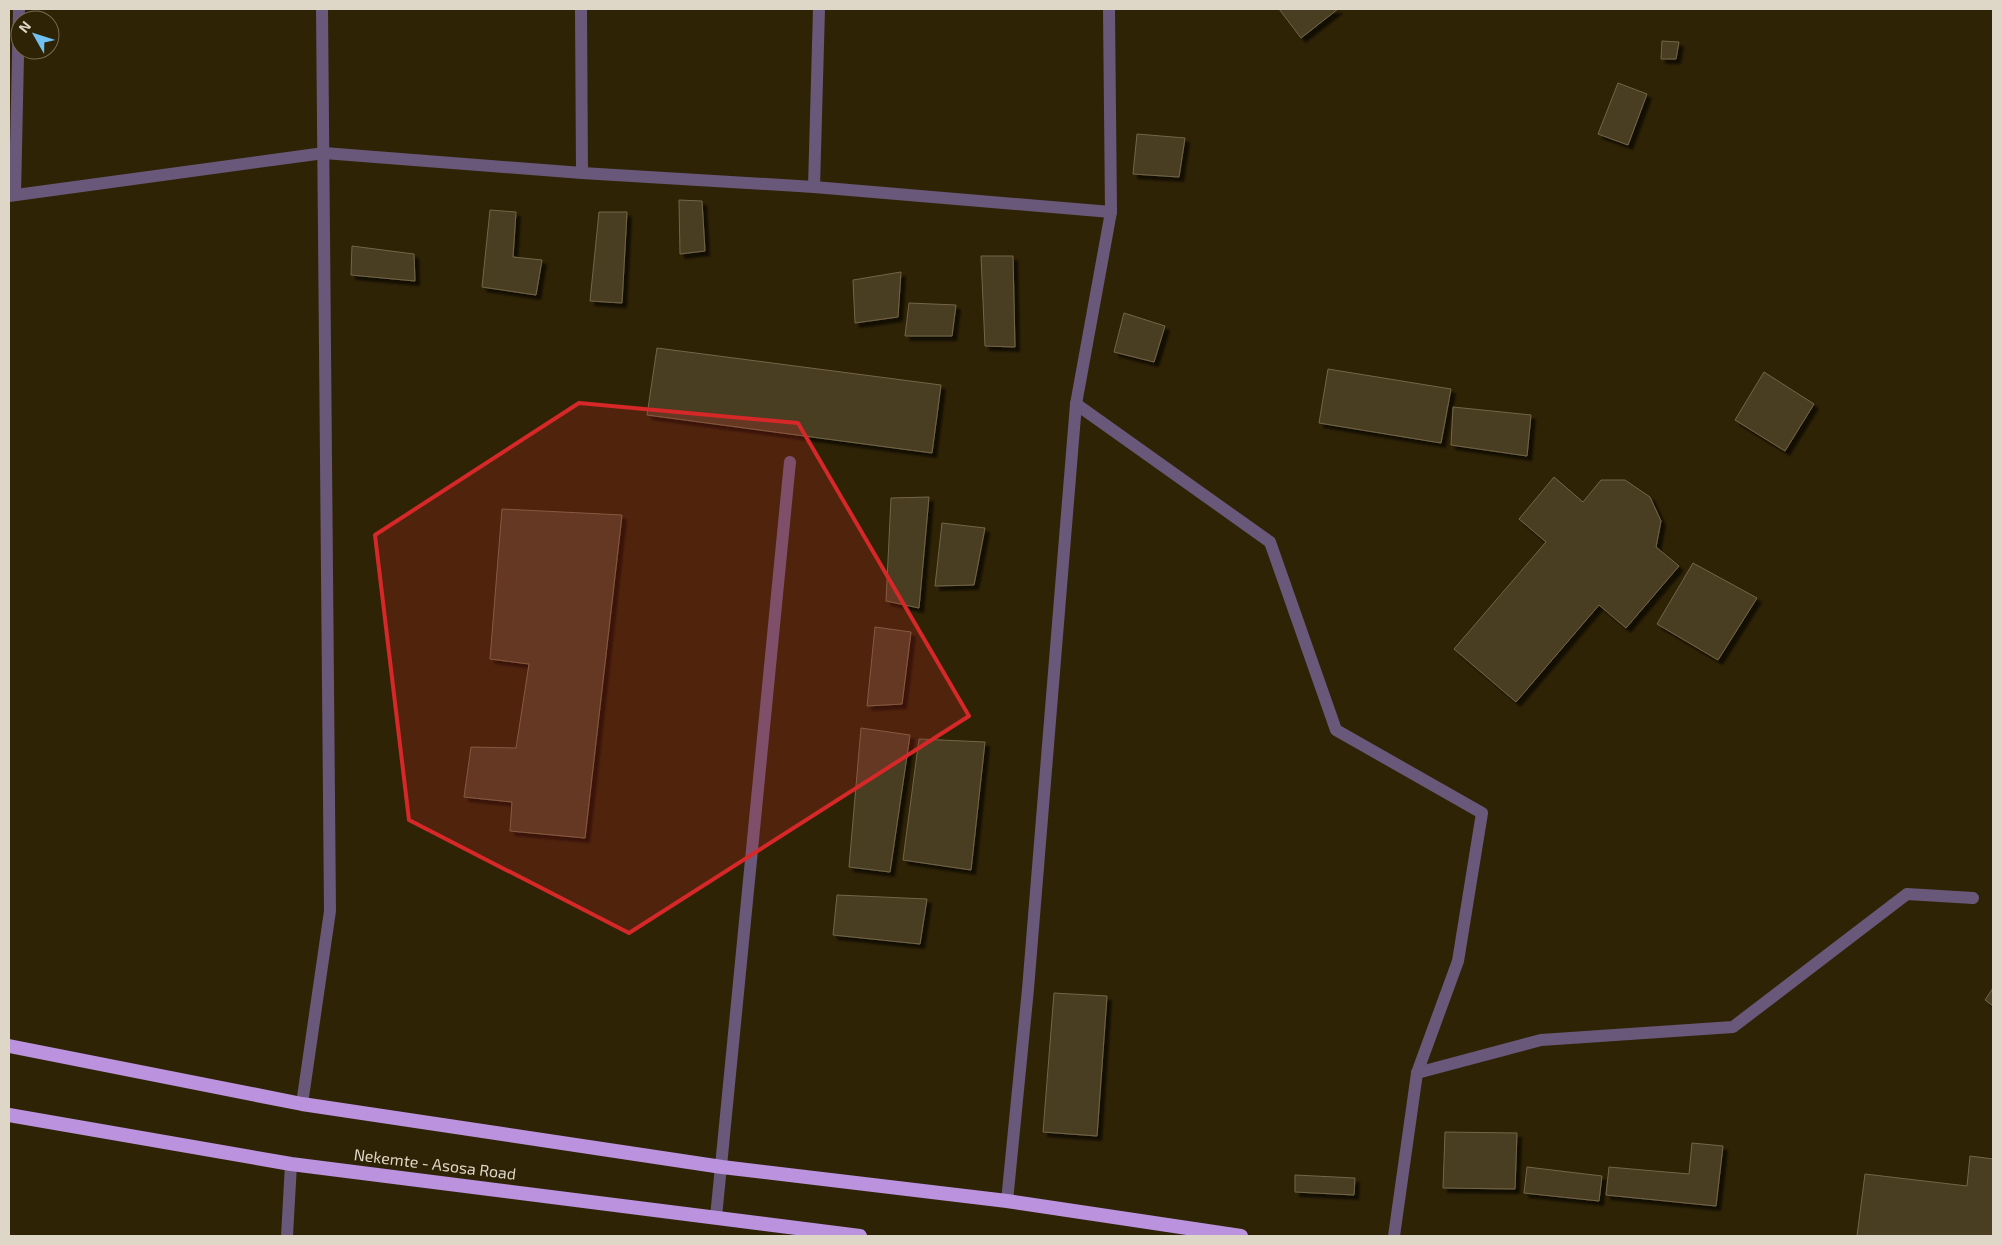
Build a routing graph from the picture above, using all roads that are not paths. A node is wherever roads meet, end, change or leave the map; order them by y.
1 (19, 9) edge
2 (322, 9) edge
3 (581, 9) edge
4 (819, 9) edge
5 (1110, 9) edge
6 (324, 153) junction
7 (582, 173) junction
8 (814, 187) junction
9 (12, 195) edge
10 (1112, 212) junction
11 (1076, 404) junction
12 (790, 462) dead end
13 (1973, 898) dead end
14 (9, 1046) edge
15 (1418, 1074) junction
16 (302, 1104) junction
17 (9, 1115) edge
18 (291, 1164) junction
19 (722, 1167) junction
20 (1007, 1201) junction
21 (716, 1217) junction
22 (287, 1236) edge
23 (860, 1236) edge
24 (1241, 1236) edge
25 (1394, 1236) edge

1 - 9 street
2 - 6 street
3 - 7 street
4 - 8 street
5 - 10 street
6 - 7 street
6 - 9 street
6 - 16 street
7 - 8 street
8 - 10 street
10 - 11 street
11 - 15 street
11 - 20 street
12 - 19 street
13 - 15 street
14 - 16 highway
15 - 25 street
16 - 19 highway
17 - 18 highway, Nekemte - Asosa Road
18 - 21 highway, Nekemte - Asosa Road
18 - 22 street
19 - 20 highway
19 - 21 street
20 - 24 highway
21 - 23 highway, Nekemte - Asosa Road

